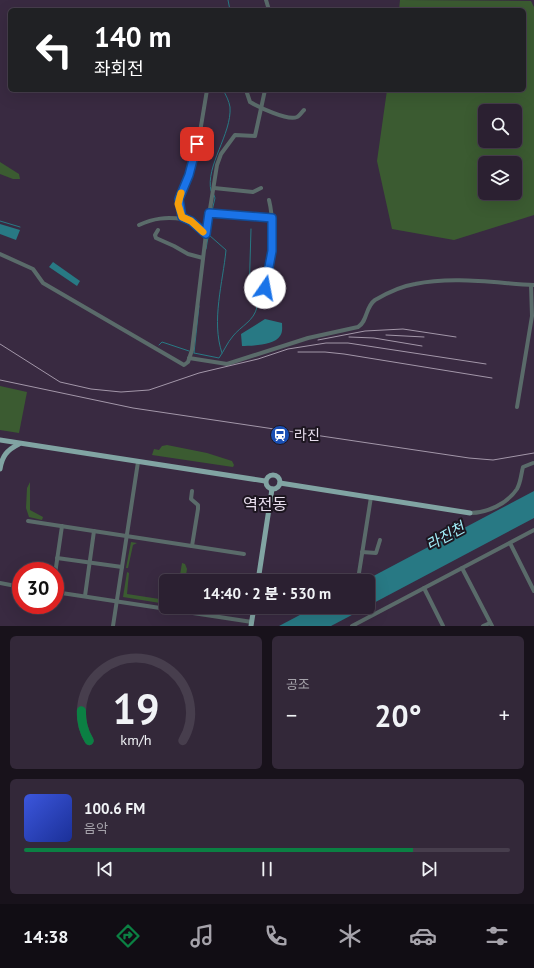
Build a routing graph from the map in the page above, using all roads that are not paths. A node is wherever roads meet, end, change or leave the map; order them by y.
1 (207, 92) edge
2 (247, 92) edge
3 (264, 92) edge
4 (260, 108) junction
5 (304, 110) dead end
6 (261, 188) dead end
7 (213, 192) junction
8 (269, 200) dead end
9 (209, 213) junction
10 (272, 218) junction
11 (183, 219) junction
12 (139, 225) dead end
13 (158, 230) dead end
14 (206, 234) junction
15 (0, 254) edge
16 (203, 258) junction
17 (533, 285) edge
18 (266, 306) dead end
19 (189, 358) junction
20 (517, 407) dead end
21 (0, 440) edge
22 (19, 444) junction
23 (138, 462) junction
24 (533, 463) edge
25 (0, 469) edge
26 (266, 481) junction
27 (280, 483) junction
28 (272, 489) junction
29 (192, 491) dead end
30 (370, 497) junction
31 (470, 513) joint
32 (28, 521) dead end
33 (62, 526) junction
34 (534, 530) edge
35 (94, 531) junction
36 (127, 536) junction
37 (380, 540) dead end
38 (510, 543) junction
39 (192, 546) junction
40 (362, 552) junction
41 (244, 554) dead end
42 (57, 558) junction
43 (56, 562) edge
44 (89, 563) junction
45 (122, 567) junction
46 (462, 568) junction
47 (359, 573) dead end
48 (259, 574) edge
49 (0, 583) edge
50 (12, 585) edge
51 (424, 588) junction
52 (534, 591) edge
53 (64, 593) edge
54 (85, 596) junction
55 (117, 601) junction
56 (253, 614) edge
57 (252, 624) edge
58 (491, 624) edge
59 (113, 626) edge
60 (352, 626) edge
61 (443, 626) edge
62 (484, 626) edge

1 - 11 street
2 - 4 street
3 - 4 street
4 - 5 street
4 - 7 street
6 - 7 street
7 - 9 street
8 - 10 street
9 - 10 street
9 - 14 street
10 - 18 street
11 - 12 street
11 - 14 street
13 - 16 street
14 - 16 street
15 - 19 street
16 - 19 street
17 - 19 street
17 - 20 street
21 - 22 main road
22 - 23 main road
22 - 25 main road
23 - 26 main road
23 - 36 street
24 - 31 street
26 - 27 main road
26 - 28 main road
27 - 28 main road
27 - 30 main road
28 - 48 main road
29 - 39 street
30 - 31 main road
30 - 40 street
32 - 33 street
33 - 35 street
33 - 42 street
34 - 38 street
35 - 36 street
35 - 44 street
36 - 39 street
36 - 45 street
37 - 40 street
38 - 46 street
38 - 52 street
39 - 41 street
40 - 47 street
42 - 43 street
42 - 44 street
44 - 45 street
44 - 54 street
45 - 55 street
46 - 51 street
46 - 58 street
49 - 50 street
51 - 60 street
51 - 61 street
53 - 54 street
54 - 55 street
55 - 57 street
55 - 59 street
56 - 57 main road
58 - 62 street

